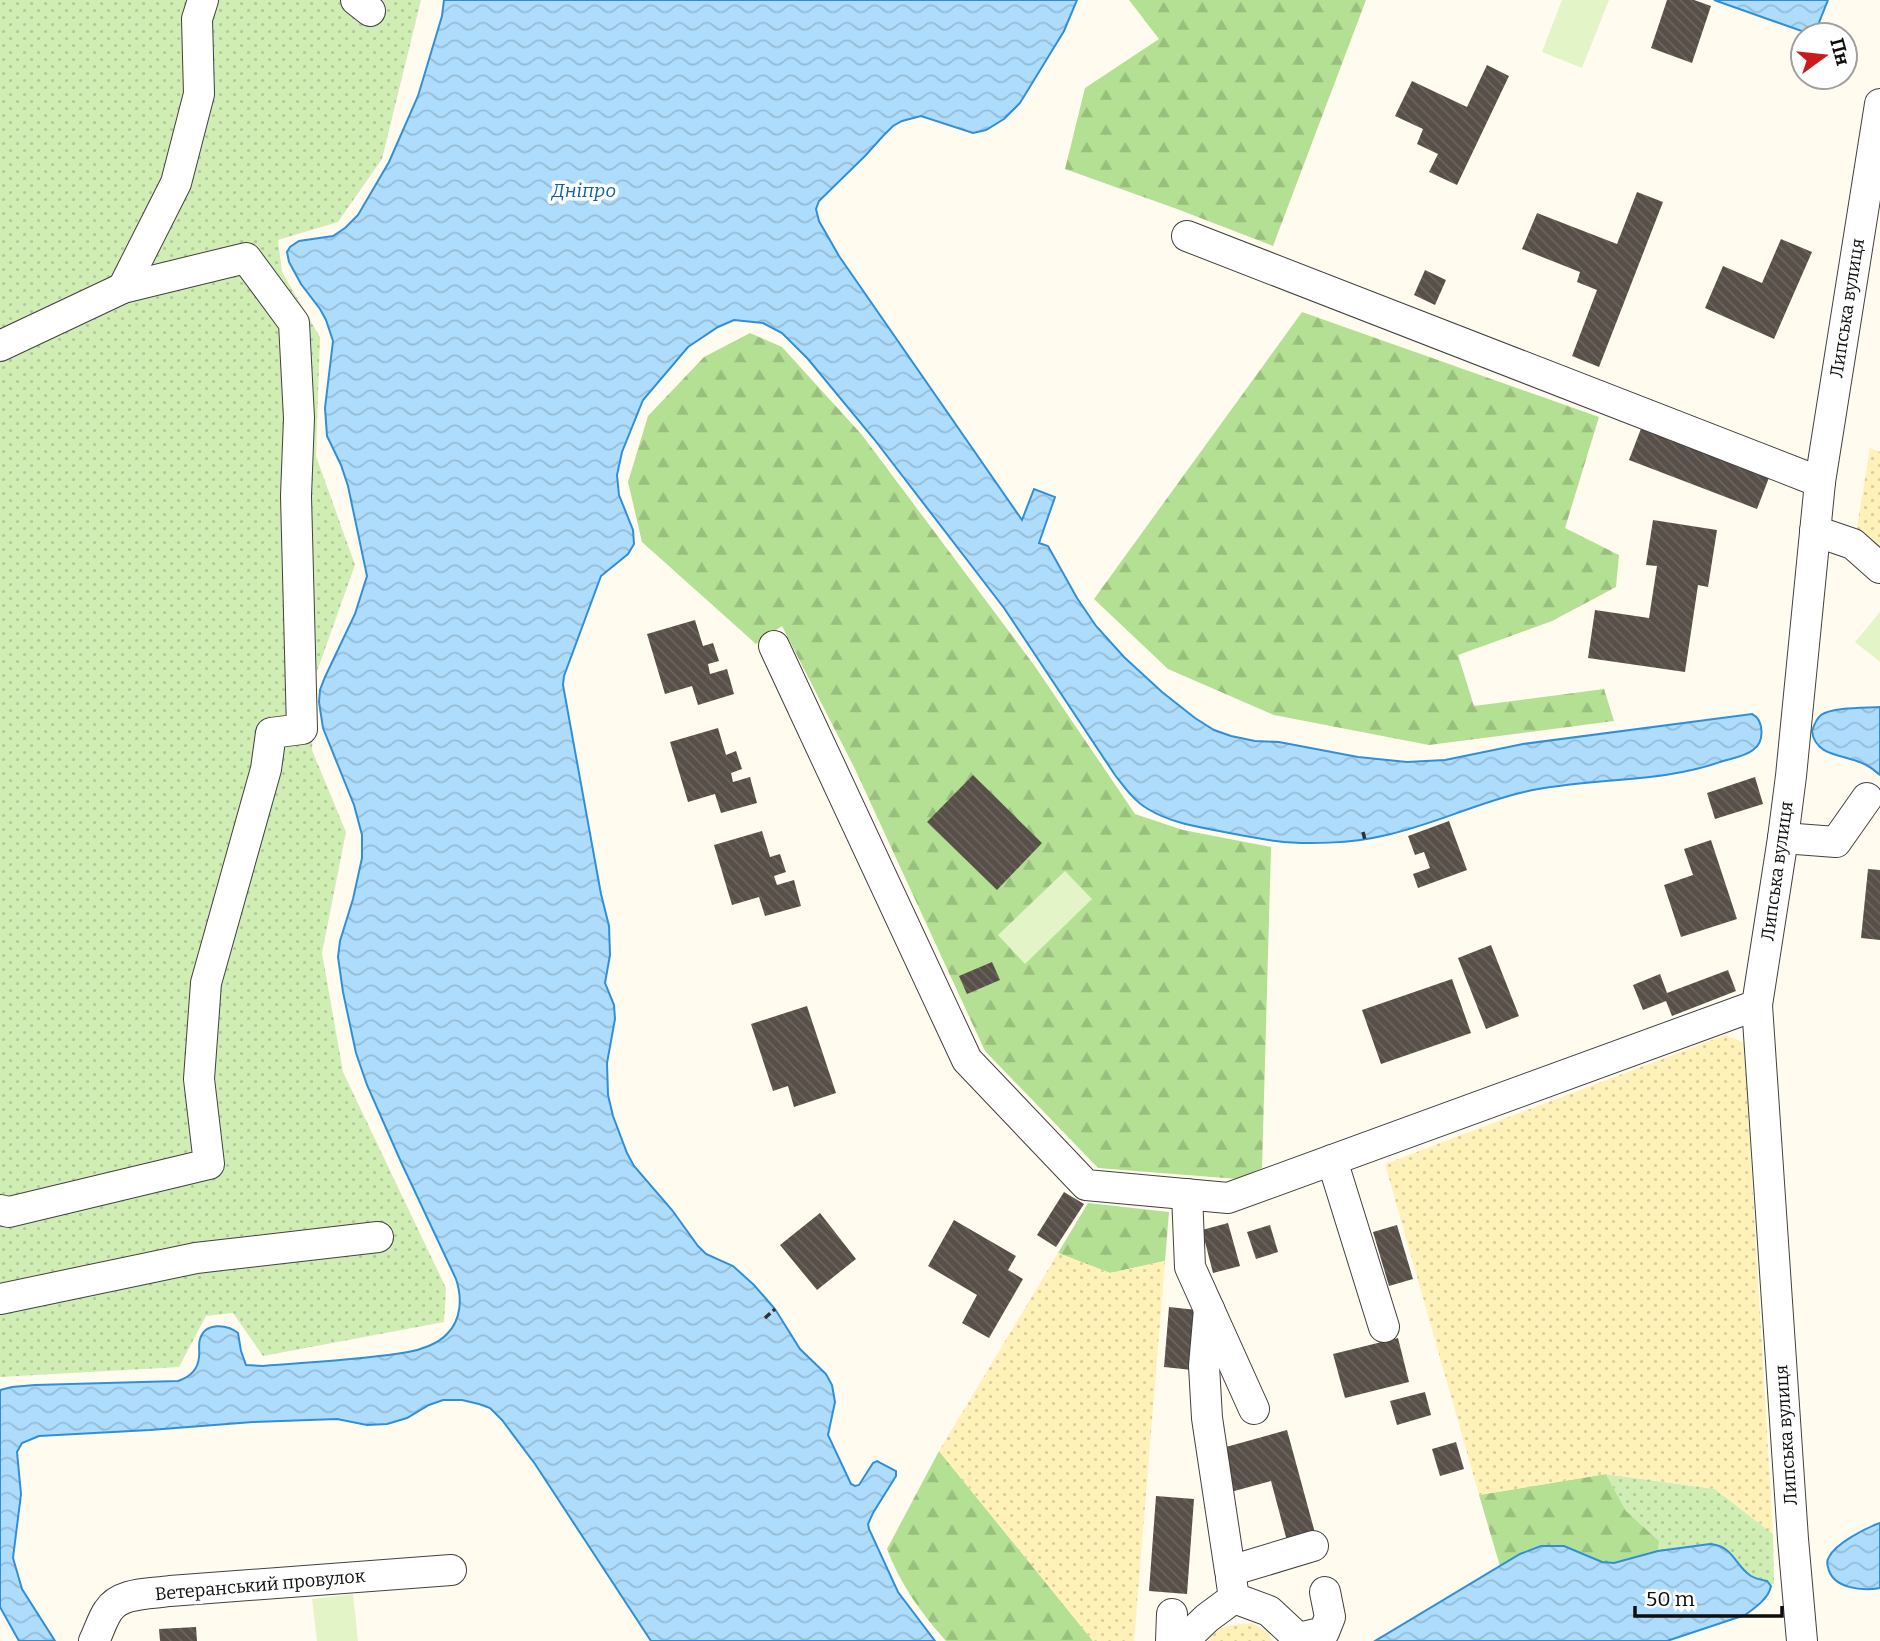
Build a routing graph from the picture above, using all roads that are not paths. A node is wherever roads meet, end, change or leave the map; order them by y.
1 (203, 0) edge
2 (1880, 104) edge
3 (1187, 236) dead end
4 (123, 288) junction
5 (0, 346) edge
6 (1820, 482) junction
7 (1815, 531) junction
8 (1880, 568) edge
9 (774, 646) dead end
10 (1867, 798) dead end
11 (1783, 838) junction
12 (1757, 1005) junction
13 (1332, 1160) junction
14 (1187, 1194) junction
15 (0, 1210) edge
16 (378, 1237) dead end
17 (0, 1299) edge
18 (1209, 1309) junction
19 (1384, 1326) dead end
20 (1254, 1409) dead end
21 (1313, 1546) dead end
22 (451, 1570) dead end
23 (1232, 1585) junction
24 (1325, 1592) dead end
25 (1800, 1628) edge
26 (94, 1641) edge
27 (1183, 1641) edge

1 - 4 street
2 - 6 street, Липська вулиця
3 - 6 street
4 - 5 street
4 - 15 street
6 - 7 street, Липська вулиця
7 - 8 street
7 - 11 street, Липська вулиця
9 - 14 street
10 - 11 street
11 - 12 street, Липська вулиця
12 - 13 street
12 - 25 street, Липська вулиця
13 - 14 street
13 - 19 street
14 - 18 street
16 - 17 street
18 - 20 street
18 - 23 street
21 - 23 street
22 - 26 street, Ветеранський провулок
23 - 24 street
23 - 27 street

